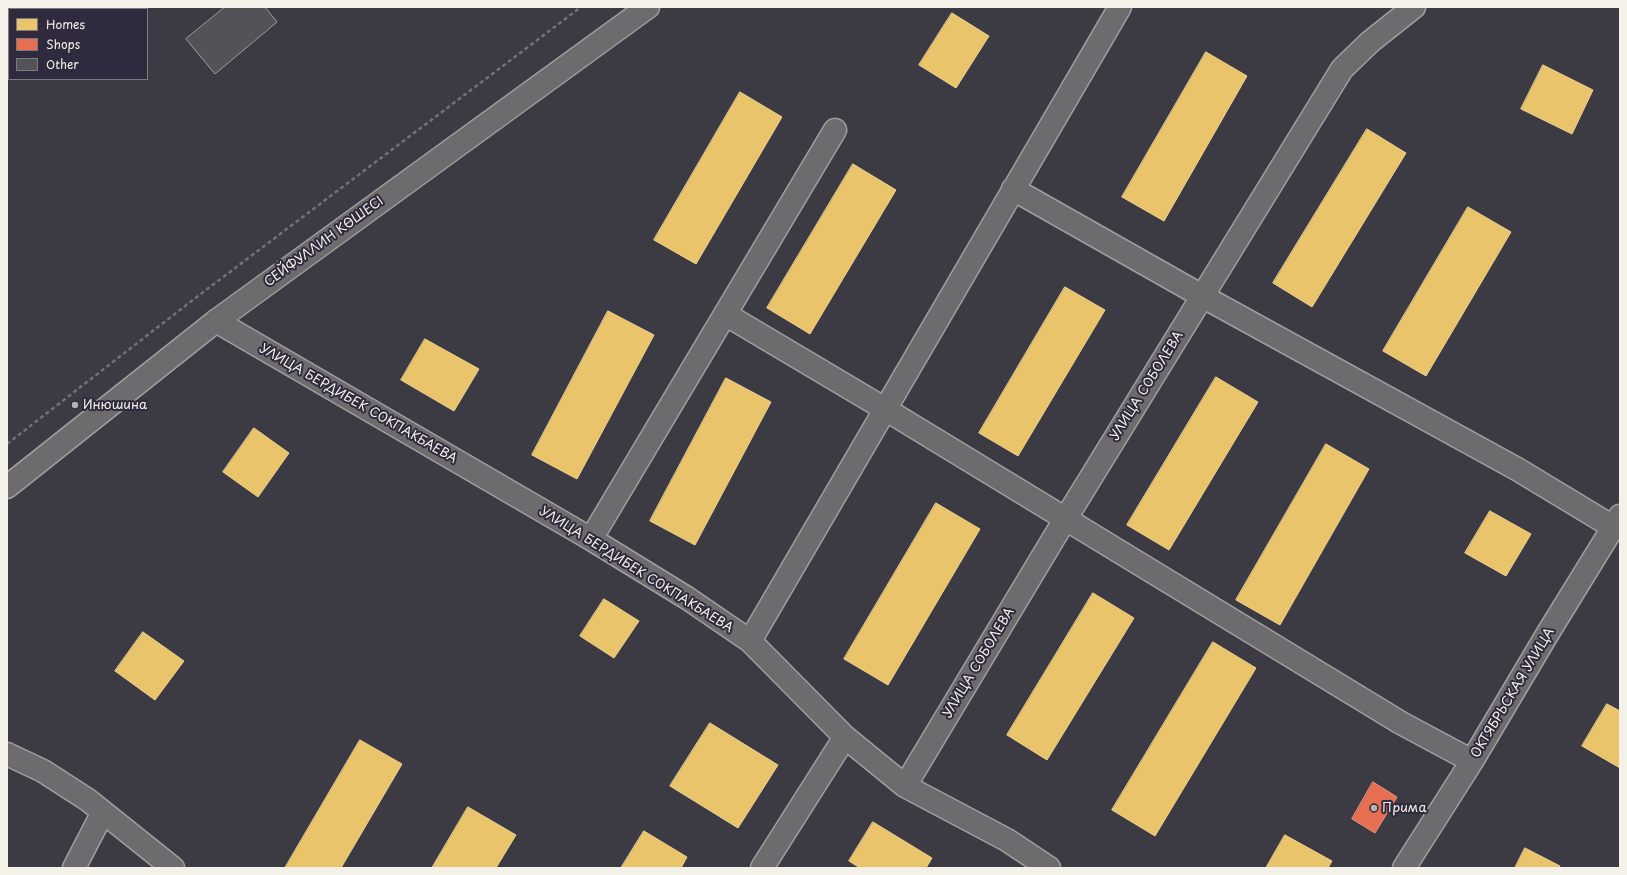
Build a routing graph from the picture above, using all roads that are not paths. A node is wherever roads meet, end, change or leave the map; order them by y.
1 (648, 7) edge
2 (1120, 7) edge
3 (1414, 7) edge
4 (835, 130) dead end
5 (1013, 188) junction
6 (1202, 296) junction
7 (725, 314) junction
8 (216, 321) junction
9 (885, 409) junction
10 (7, 487) edge
11 (1065, 520) junction
12 (1617, 521) edge
13 (591, 539) junction
14 (750, 641) junction
15 (845, 736) junction
16 (7, 754) edge
17 (1472, 762) junction
18 (905, 786) junction
19 (103, 812) junction
20 (1043, 866) edge
21 (74, 868) edge
22 (173, 868) edge
23 (762, 868) edge
24 (1404, 868) edge

1 - 8 street, СЕЙФУЛЛИН КӨШЕСІ
2 - 5 street
3 - 6 street, УЛИЦА СОБОЛЕВА
4 - 7 street
5 - 6 street
5 - 9 street
6 - 11 street, УЛИЦА СОБОЛЕВА
6 - 12 street
7 - 9 street
7 - 13 street
8 - 10 street, СЕЙФУЛЛИН КӨШЕСІ
8 - 13 street, УЛИЦА БЕРДИБЕК СОКПАКБАЕВА
9 - 11 street
9 - 14 street
11 - 17 street
11 - 18 street, УЛИЦА СОБОЛЕВА
12 - 17 street, ОКТЯБРЬСКАЯ УЛИЦА
13 - 14 street, УЛИЦА БЕРДИБЕК СОКПАКБАЕВА
14 - 15 street, УЛИЦА БЕРДИБЕК СОКПАКБАЕВА
15 - 18 street, УЛИЦА БЕРДИБЕК СОКПАКБАЕВА
15 - 23 street
16 - 19 street
17 - 24 street, ОКТЯБРЬСКАЯ УЛИЦА
18 - 20 street, УЛИЦА БЕРДИБЕК СОКПАКБАЕВА
19 - 21 street
19 - 22 street

